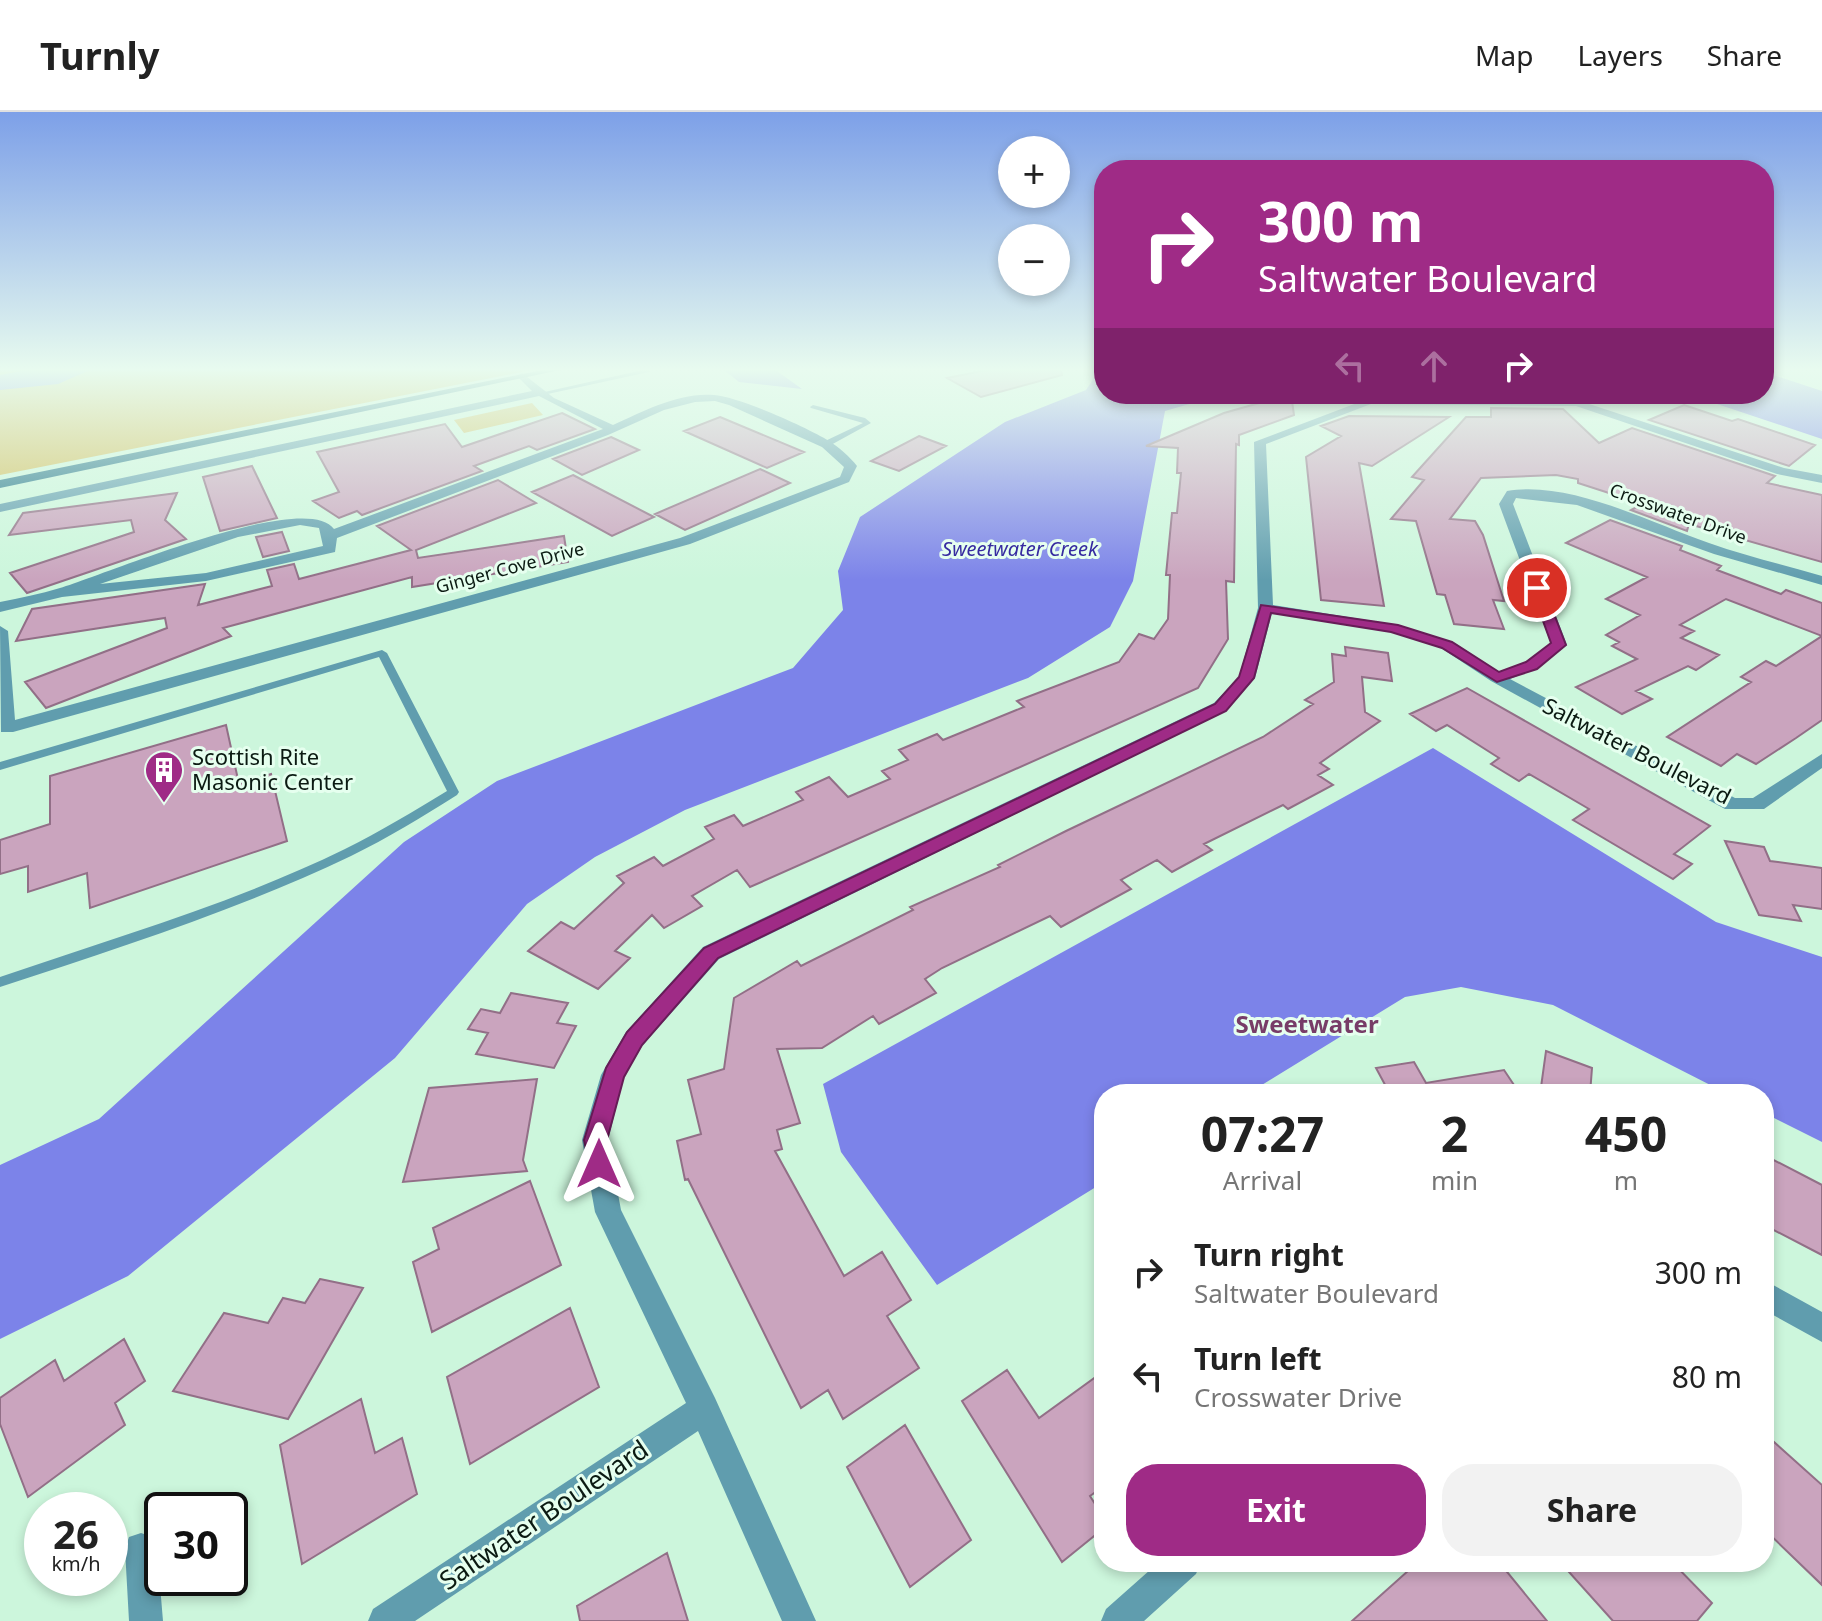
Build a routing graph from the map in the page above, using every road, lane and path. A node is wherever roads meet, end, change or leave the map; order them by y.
1 (215, 439) edge
2 (321, 439) edge
3 (581, 439) edge
4 (815, 439) edge
5 (836, 439) edge
6 (1267, 439) edge
7 (1686, 439) edge
8 (826, 444) junction
9 (135, 456) junction
10 (142, 477) junction
11 (1822, 479) edge
12 (0, 484) edge
13 (0, 508) edge
14 (331, 535) junction
15 (1822, 581) edge
16 (59, 593) junction
17 (0, 607) edge
18 (1266, 608) junction
19 (0, 631) edge
20 (1497, 678) junction
21 (1822, 760) edge
22 (0, 766) edge
23 (0, 982) edge
24 (1774, 1300) edge
25 (1822, 1328) edge
26 (704, 1409) junction
27 (141, 1549) dead end
28 (1173, 1572) edge
29 (146, 1621) edge
30 (385, 1621) edge
31 (799, 1621) edge
32 (1118, 1621) edge

1 - 9 street
2 - 10 street
3 - 14 street, Ginger Cove Drive
4 - 8 street, Ginger Cove Drive
5 - 8 lane
6 - 18 street
7 - 11 street
8 - 19 street, Ginger Cove Drive
9 - 10 street
9 - 12 street
10 - 13 street
14 - 16 street, Ginger Cove Drive
14 - 16 street, Ginger Cove Drive
15 - 20 street, Crosswater Drive
16 - 17 street, Ginger Cove Drive
18 - 20 street, Saltwater Boulevard
18 - 26 street
20 - 21 street, Saltwater Boulevard
22 - 23 lane
24 - 25 street
26 - 30 street, Saltwater Boulevard
26 - 31 street
27 - 29 street
28 - 32 street

